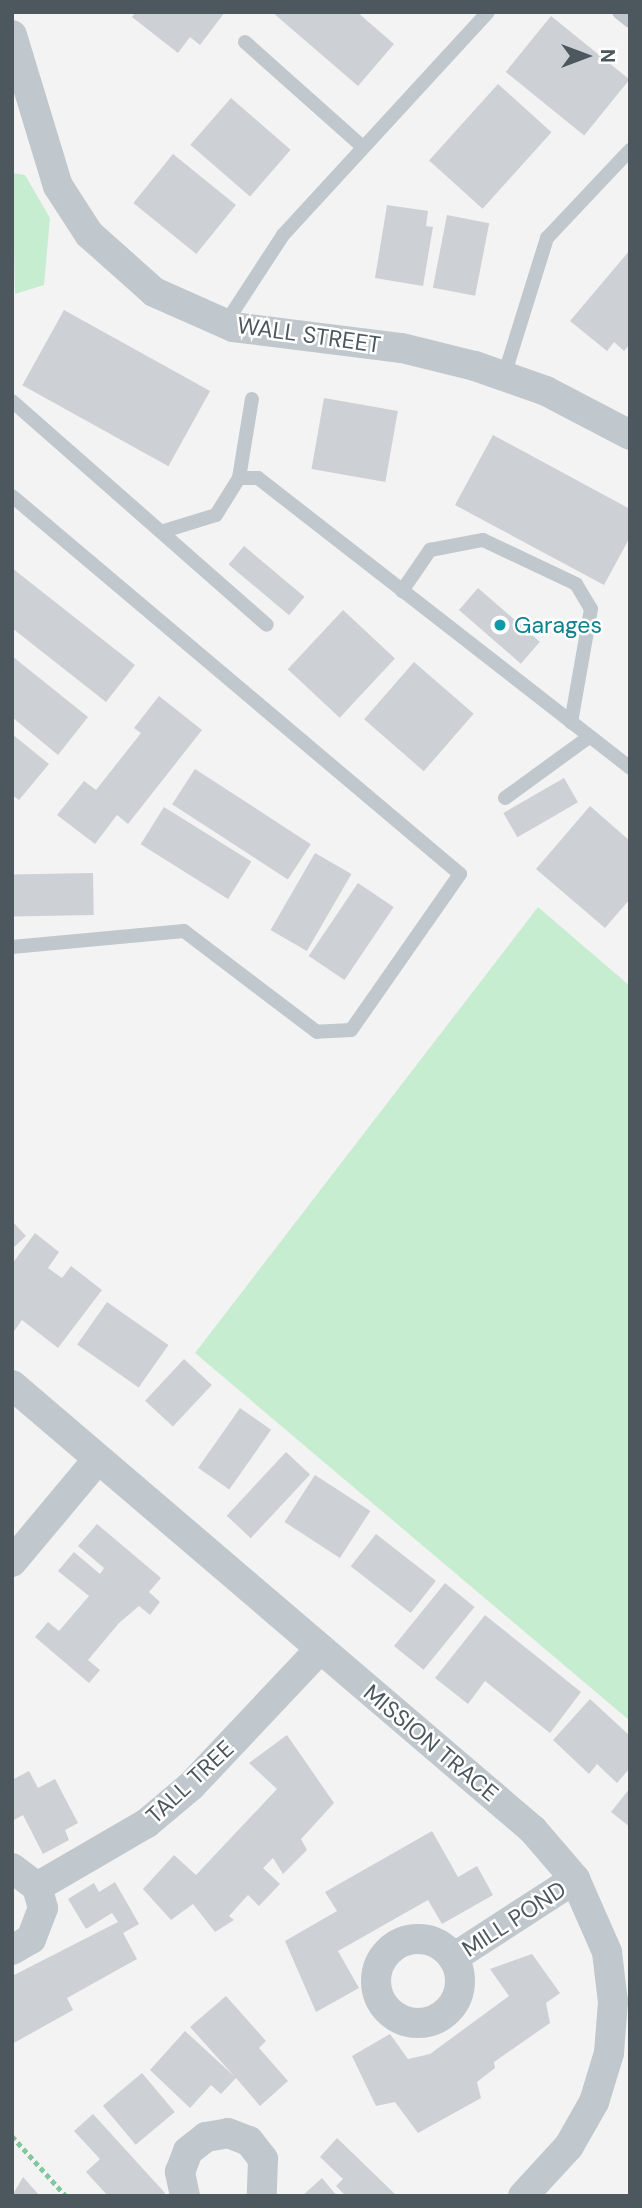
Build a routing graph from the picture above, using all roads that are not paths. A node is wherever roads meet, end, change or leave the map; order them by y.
1 (488, 12) edge
2 (620, 12) edge
3 (630, 21) edge
4 (12, 35) edge
5 (245, 42) dead end
6 (363, 147) junction
7 (630, 150) edge
8 (225, 324) junction
9 (504, 376) junction
10 (252, 399) dead end
11 (12, 401) edge
12 (630, 435) edge
13 (239, 478) junction
14 (12, 496) edge
15 (164, 531) junction
16 (402, 591) junction
17 (267, 625) dead end
18 (571, 722) junction
19 (589, 737) junction
20 (630, 768) edge
21 (505, 798) dead end
22 (12, 947) edge
23 (12, 1385) edge
24 (98, 1459) junction
25 (12, 1562) edge
26 (320, 1649) junction
27 (12, 1868) edge
28 (575, 1879) junction
29 (37, 1887) junction
30 (12, 1950) edge
31 (453, 1958) dead end
32 (185, 2196) edge
33 (262, 2196) edge
34 (523, 2196) edge

1 - 6 lane
2 - 3 lane
4 - 8 street, WALL STREET
5 - 6 lane
6 - 8 lane
7 - 9 lane
8 - 9 street, WALL STREET
9 - 12 street, WALL STREET
10 - 13 lane
11 - 15 lane
13 - 15 lane
13 - 16 lane
14 - 22 lane
15 - 17 lane
16 - 18 lane
16 - 18 lane
18 - 19 lane
19 - 20 lane
19 - 21 lane
23 - 24 street, MISSION TRACE
24 - 25 street
24 - 26 street, MISSION TRACE
26 - 28 street, MISSION TRACE
26 - 29 street, TALL TREE
27 - 29 street
28 - 31 street, MILL POND
28 - 34 street, MISSION TRACE
29 - 30 street
32 - 33 street

